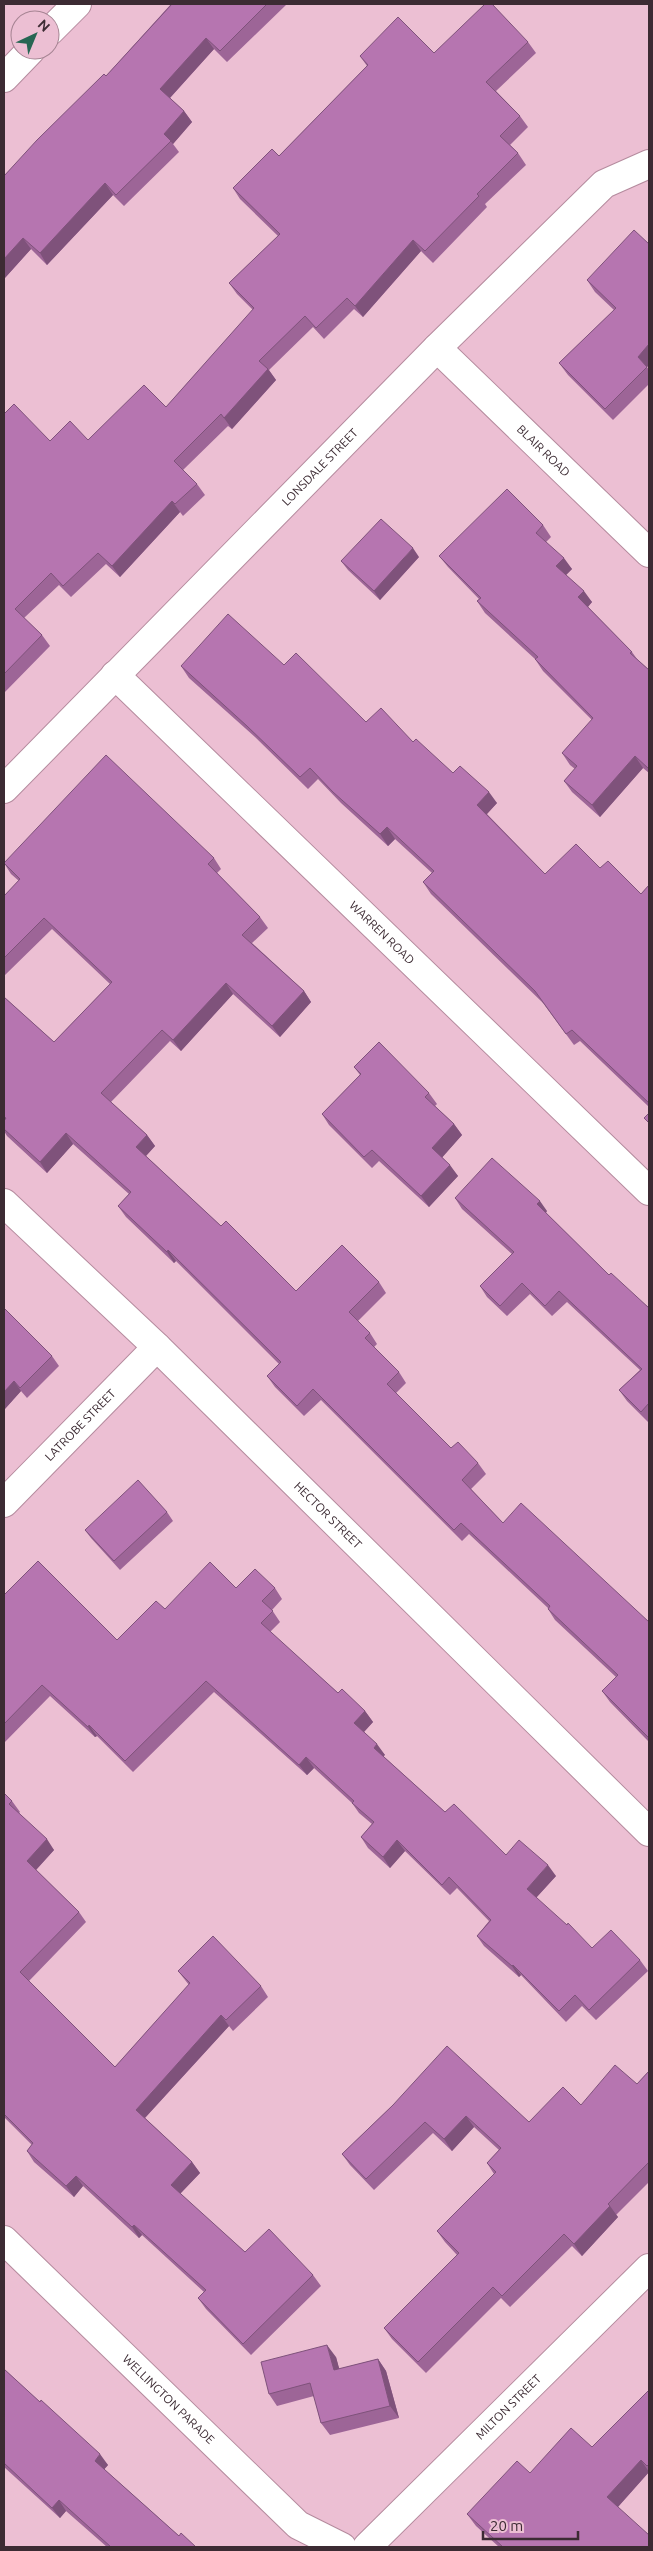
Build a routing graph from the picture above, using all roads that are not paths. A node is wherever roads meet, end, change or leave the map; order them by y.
1 (77, 4) edge
2 (60, 21) edge
3 (21, 60) edge
4 (4, 78) edge
5 (649, 164) edge
6 (436, 348) junction
7 (649, 553) edge
8 (115, 675) junction
9 (4, 789) edge
10 (649, 1191) edge
11 (4, 1203) edge
12 (157, 1347) junction
13 (4, 1503) edge
14 (649, 1832) edge
15 (4, 2240) edge
16 (649, 2268) edge
17 (342, 2547) edge
18 (368, 2547) edge

1 - 2 street
3 - 4 street
5 - 6 street, LONSDALE STREET
6 - 7 street, BLAIR ROAD
6 - 8 street, LONSDALE STREET
8 - 9 street, LONSDALE STREET
8 - 10 street, WARREN ROAD
11 - 12 street, HECTOR STREET
12 - 13 street, LATROBE STREET
12 - 14 street, HECTOR STREET
15 - 17 street, WELLINGTON PARADE
16 - 18 street, MILTON STREET

